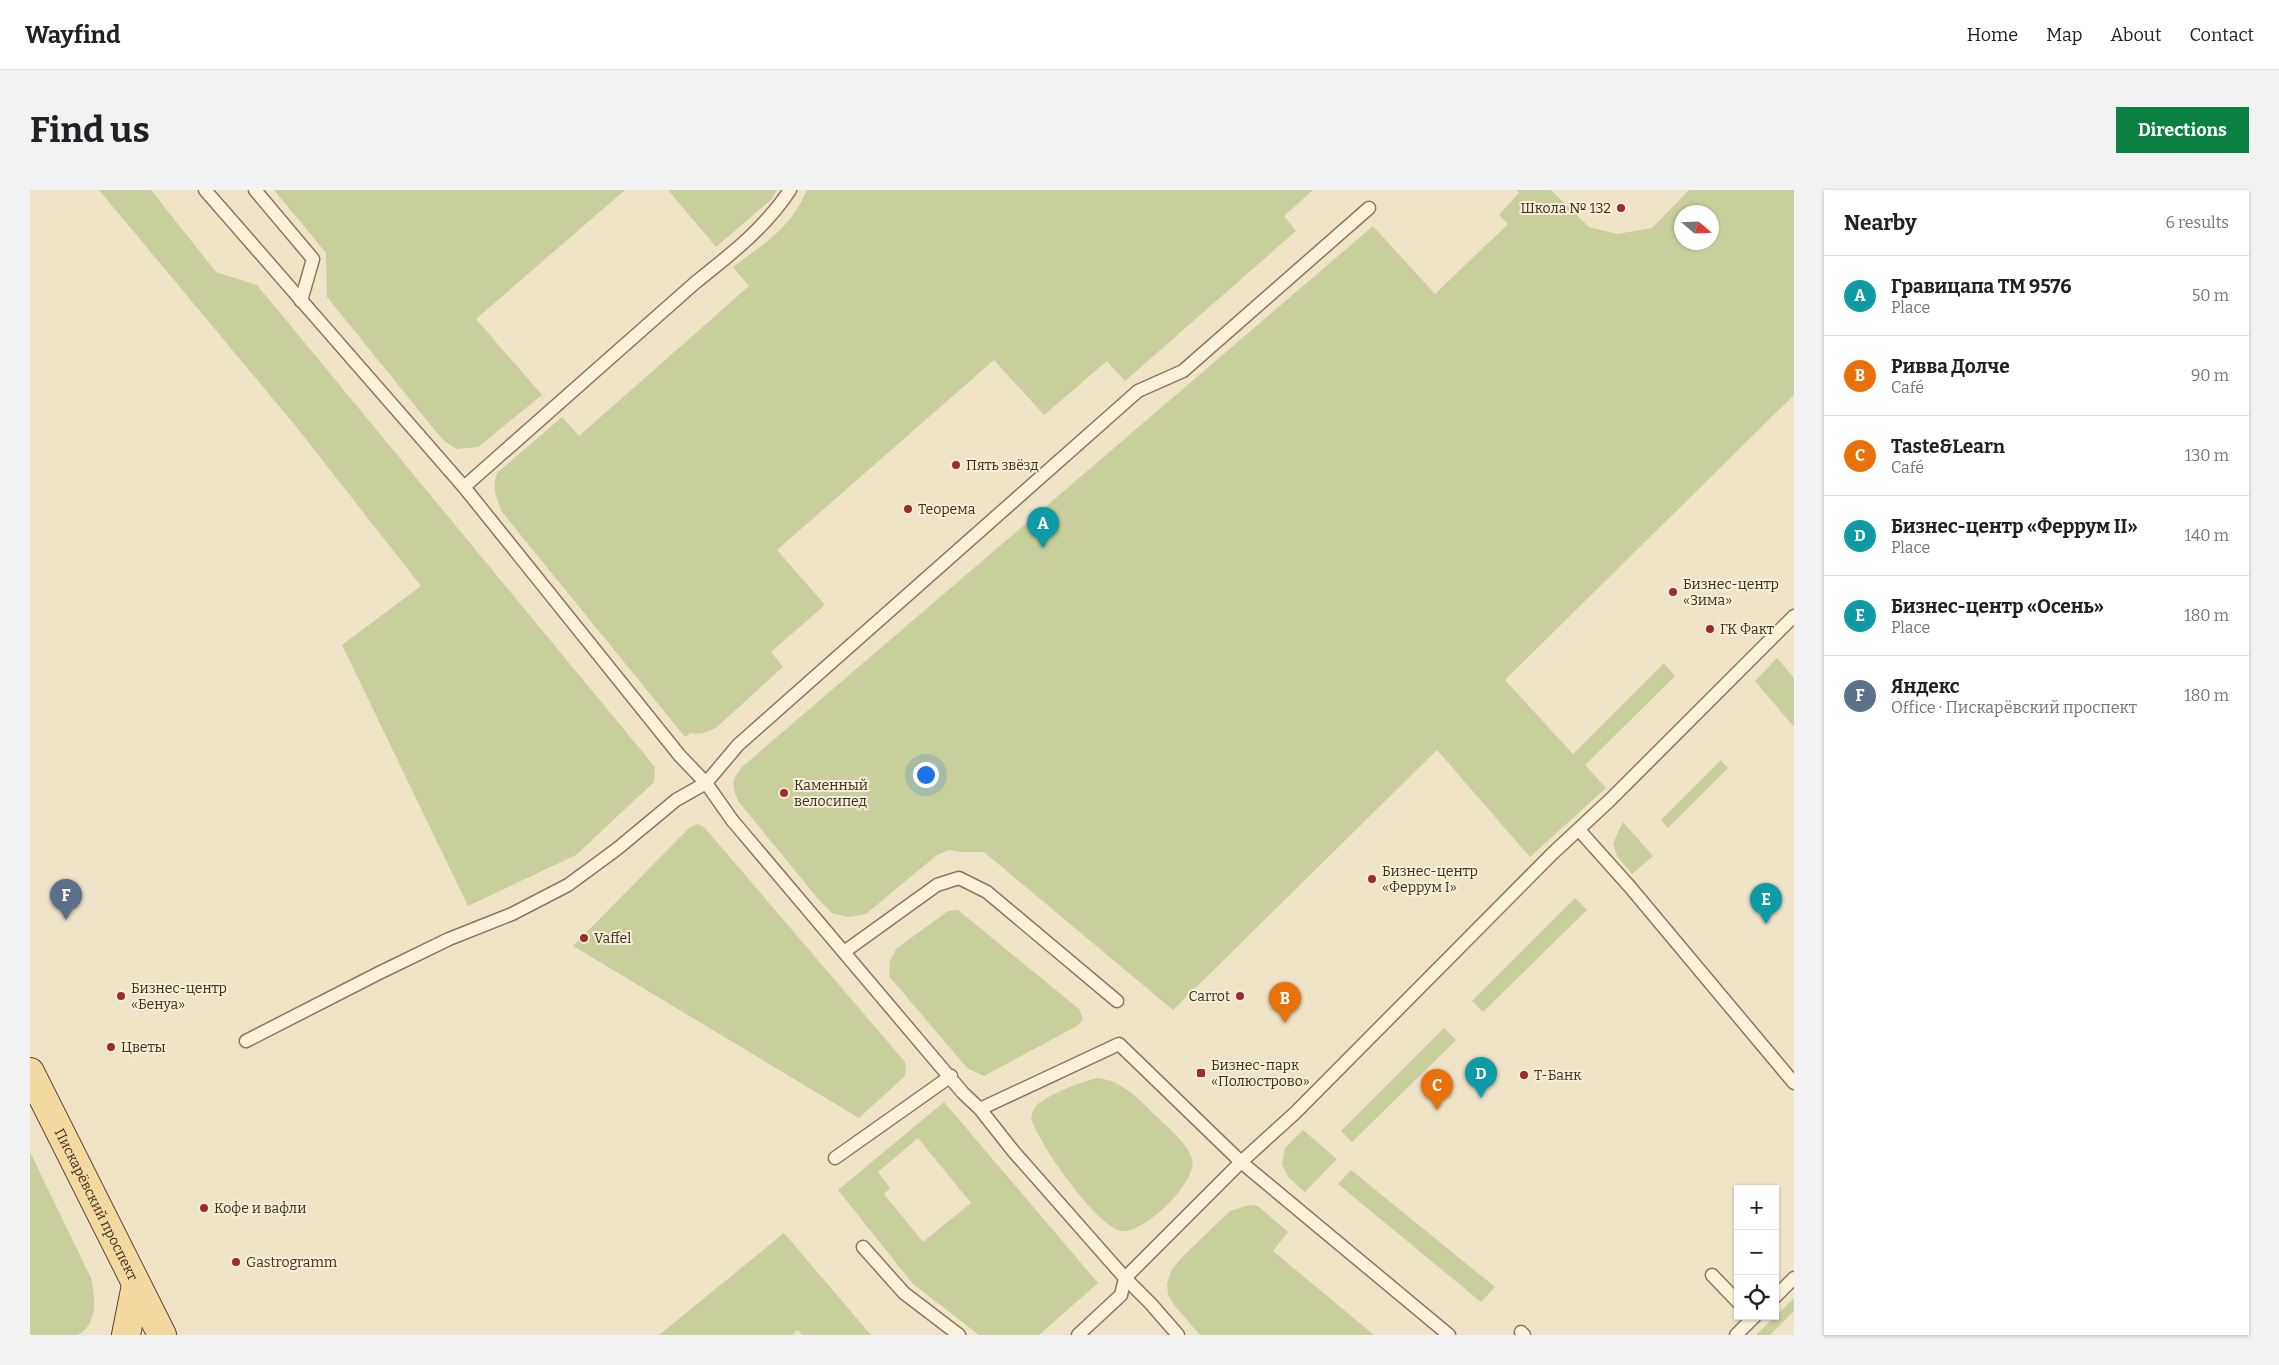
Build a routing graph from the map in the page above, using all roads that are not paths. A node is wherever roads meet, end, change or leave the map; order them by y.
1 (205, 190) edge
2 (255, 190) edge
3 (790, 190) edge
4 (1369, 208) dead end
5 (301, 300) junction
6 (464, 487) junction
7 (1794, 616) edge
8 (706, 783) junction
9 (1579, 830) junction
10 (844, 952) junction
11 (1117, 1002) dead end
12 (246, 1041) dead end
13 (30, 1072) edge
14 (951, 1076) junction
15 (1794, 1083) edge
16 (980, 1109) junction
17 (834, 1158) dead end
18 (1241, 1162) junction
19 (863, 1247) dead end
20 (1712, 1275) dead end
21 (1124, 1278) junction
22 (1794, 1278) edge
23 (136, 1285) junction
24 (1779, 1293) edge
25 (1734, 1298) edge
26 (1750, 1320) edge
27 (126, 1335) edge
28 (162, 1335) edge
29 (958, 1335) edge
30 (1078, 1335) edge
31 (1178, 1335) edge
32 (1449, 1335) edge
33 (1736, 1335) edge

1 - 5 lane
2 - 5 lane
3 - 6 lane
4 - 8 lane
5 - 6 lane
6 - 8 lane
7 - 9 lane
8 - 10 lane
8 - 12 lane
9 - 15 lane
9 - 18 lane
10 - 11 lane
10 - 14 lane
13 - 23 main road, Пискарёвский проспект
14 - 16 lane
14 - 17 lane
16 - 18 lane
16 - 21 lane
18 - 21 lane
18 - 32 lane
19 - 29 lane
20 - 25 lane
21 - 30 lane
21 - 31 lane
22 - 24 lane
23 - 27 main road
23 - 28 main road, Пискарёвский проспект
26 - 33 lane

